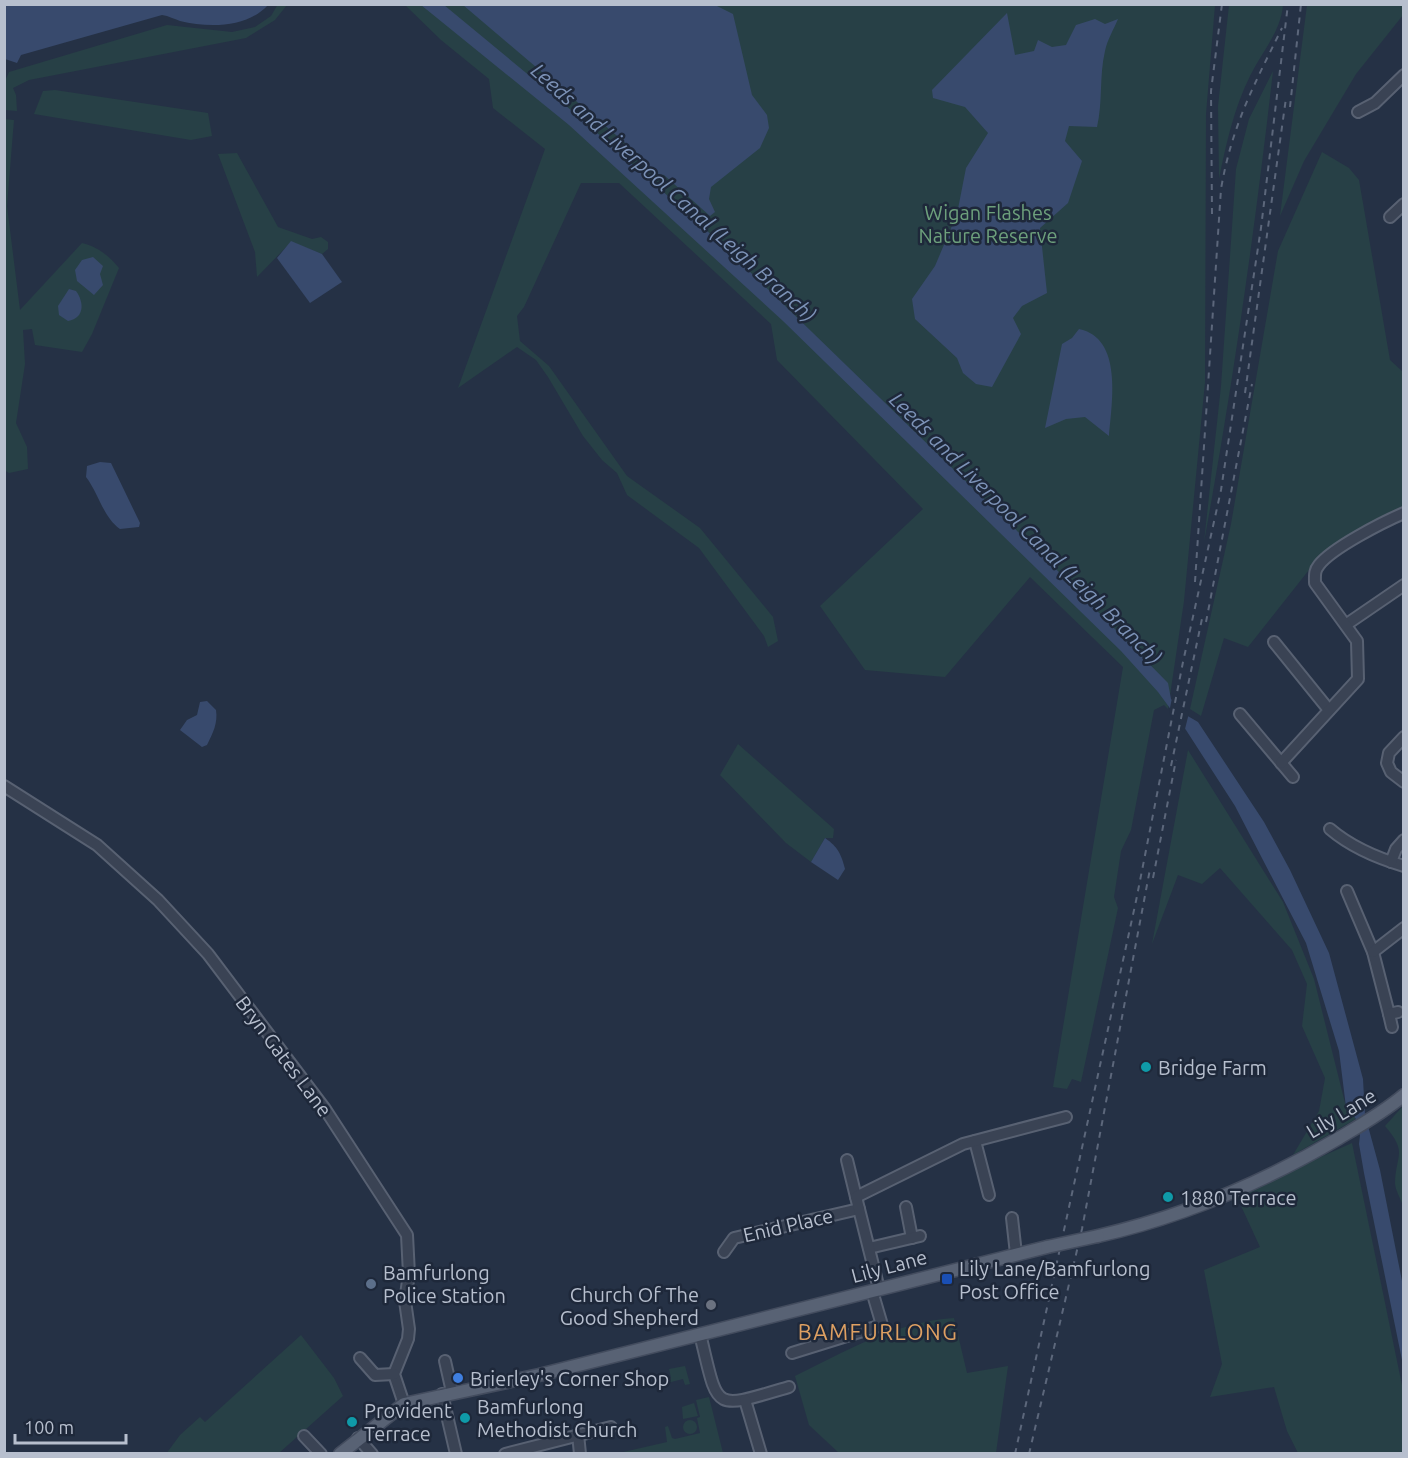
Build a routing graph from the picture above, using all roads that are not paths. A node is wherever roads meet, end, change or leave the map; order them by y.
1 (1404, 75) edge
2 (1358, 112) dead end
3 (1404, 513) edge
4 (1404, 585) edge
5 (1347, 624) junction
6 (1274, 642) dead end
7 (1329, 710) junction
8 (1240, 714) dead end
9 (1404, 737) edge
10 (1281, 763) junction
11 (1293, 777) dead end
12 (1404, 782) edge
13 (4, 786) edge
14 (1330, 829) dead end
15 (1404, 840) edge
16 (1391, 862) junction
17 (1404, 866) edge
18 (1347, 891) dead end
19 (1404, 928) edge
20 (1373, 952) junction
21 (1392, 1027) dead end
22 (1404, 1095) edge
23 (1060, 1121) dead end
24 (975, 1141) junction
25 (847, 1161) dead end
26 (989, 1195) dead end
27 (856, 1197) junction
28 (906, 1207) dead end
29 (859, 1209) junction
30 (1012, 1218) dead end
31 (869, 1248) junction
32 (724, 1252) dead end
33 (1016, 1254) junction
34 (876, 1290) junction
35 (700, 1334) junction
36 (792, 1353) dead end
37 (360, 1358) dead end
38 (445, 1361) dead end
39 (394, 1374) junction
40 (789, 1387) dead end
41 (447, 1393) junction
42 (745, 1400) junction
43 (400, 1406) junction
44 (610, 1427) dead end
45 (578, 1434) junction
46 (304, 1436) dead end
47 (358, 1438) junction
48 (321, 1454) edge
49 (340, 1454) edge
50 (372, 1454) edge
51 (456, 1454) edge
52 (505, 1454) edge
53 (580, 1454) edge
54 (761, 1454) edge

1 - 2 street
3 - 5 street
4 - 5 street
5 - 7 street
6 - 7 street
7 - 10 street
8 - 10 street
9 - 12 street
10 - 11 street
13 - 39 street, Bryn Gates Lane
14 - 16 street
15 - 16 street
16 - 17 street
18 - 20 street
19 - 20 street
20 - 21 street
22 - 33 main road, Lily Lane, bridge
23 - 24 street
24 - 26 street
24 - 27 street
25 - 27 street
27 - 29 street
28 - 31 street
29 - 31 street
29 - 32 street, Enid Place
30 - 33 street
31 - 34 street
33 - 34 main road, Lily Lane
34 - 35 main road, Lily Lane
34 - 36 street
35 - 41 main road, Lily Lane
35 - 42 street
37 - 39 street
38 - 41 street
39 - 43 street
40 - 42 street
41 - 43 main road, Lily Lane
41 - 51 street
42 - 54 street
43 - 47 main road
44 - 45 street
45 - 52 street
45 - 53 street
46 - 48 street
47 - 49 main road
47 - 50 street

